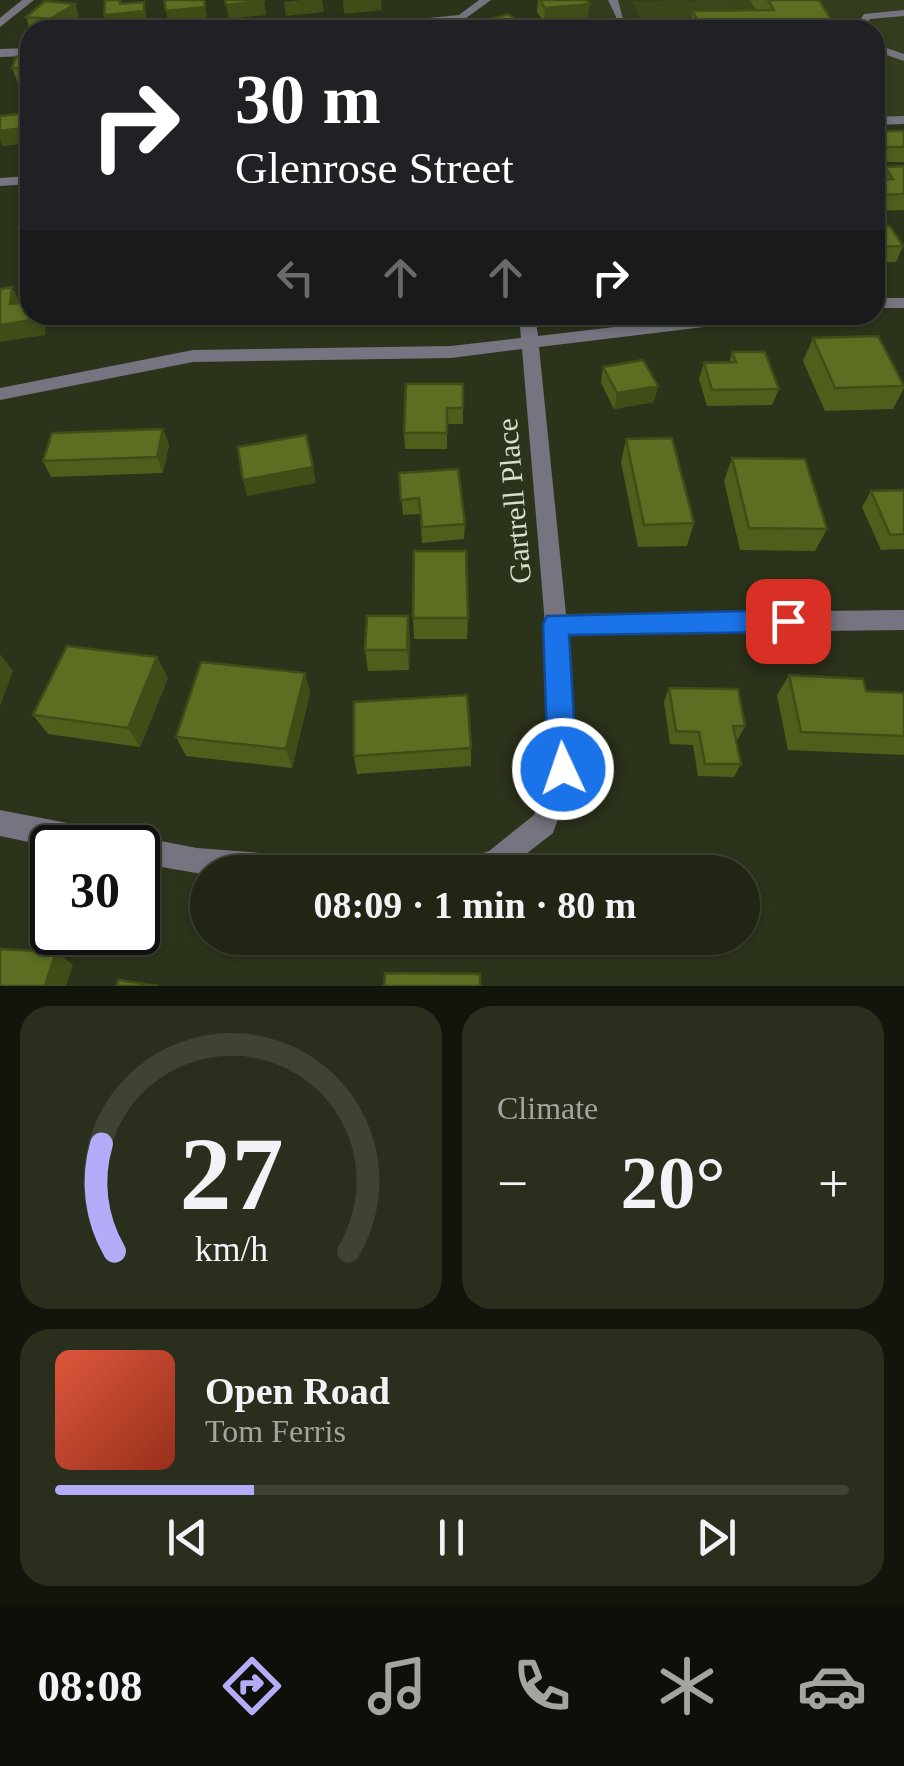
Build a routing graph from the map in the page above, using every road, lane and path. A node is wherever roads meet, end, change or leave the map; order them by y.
1 (28, 0) edge
2 (486, 0) edge
3 (613, 0) edge
4 (904, 13) edge
5 (620, 16) dead end
6 (441, 20) edge
7 (864, 20) edge
8 (0, 24) edge
9 (528, 325) edge
10 (669, 325) edge
11 (529, 340) junction
12 (0, 394) edge
13 (904, 620) edge
14 (556, 624) junction
15 (0, 824) edge
16 (30, 830) edge
17 (160, 854) edge
18 (505, 855) edge
19 (190, 860) edge

1 - 8 street
2 - 6 street
3 - 5 lane
4 - 7 lane
9 - 11 street, Gartrell Place
10 - 11 street
11 - 12 street
11 - 14 street, Gartrell Place
13 - 14 street
14 - 18 street, Gartrell Place
15 - 16 street
17 - 19 street

